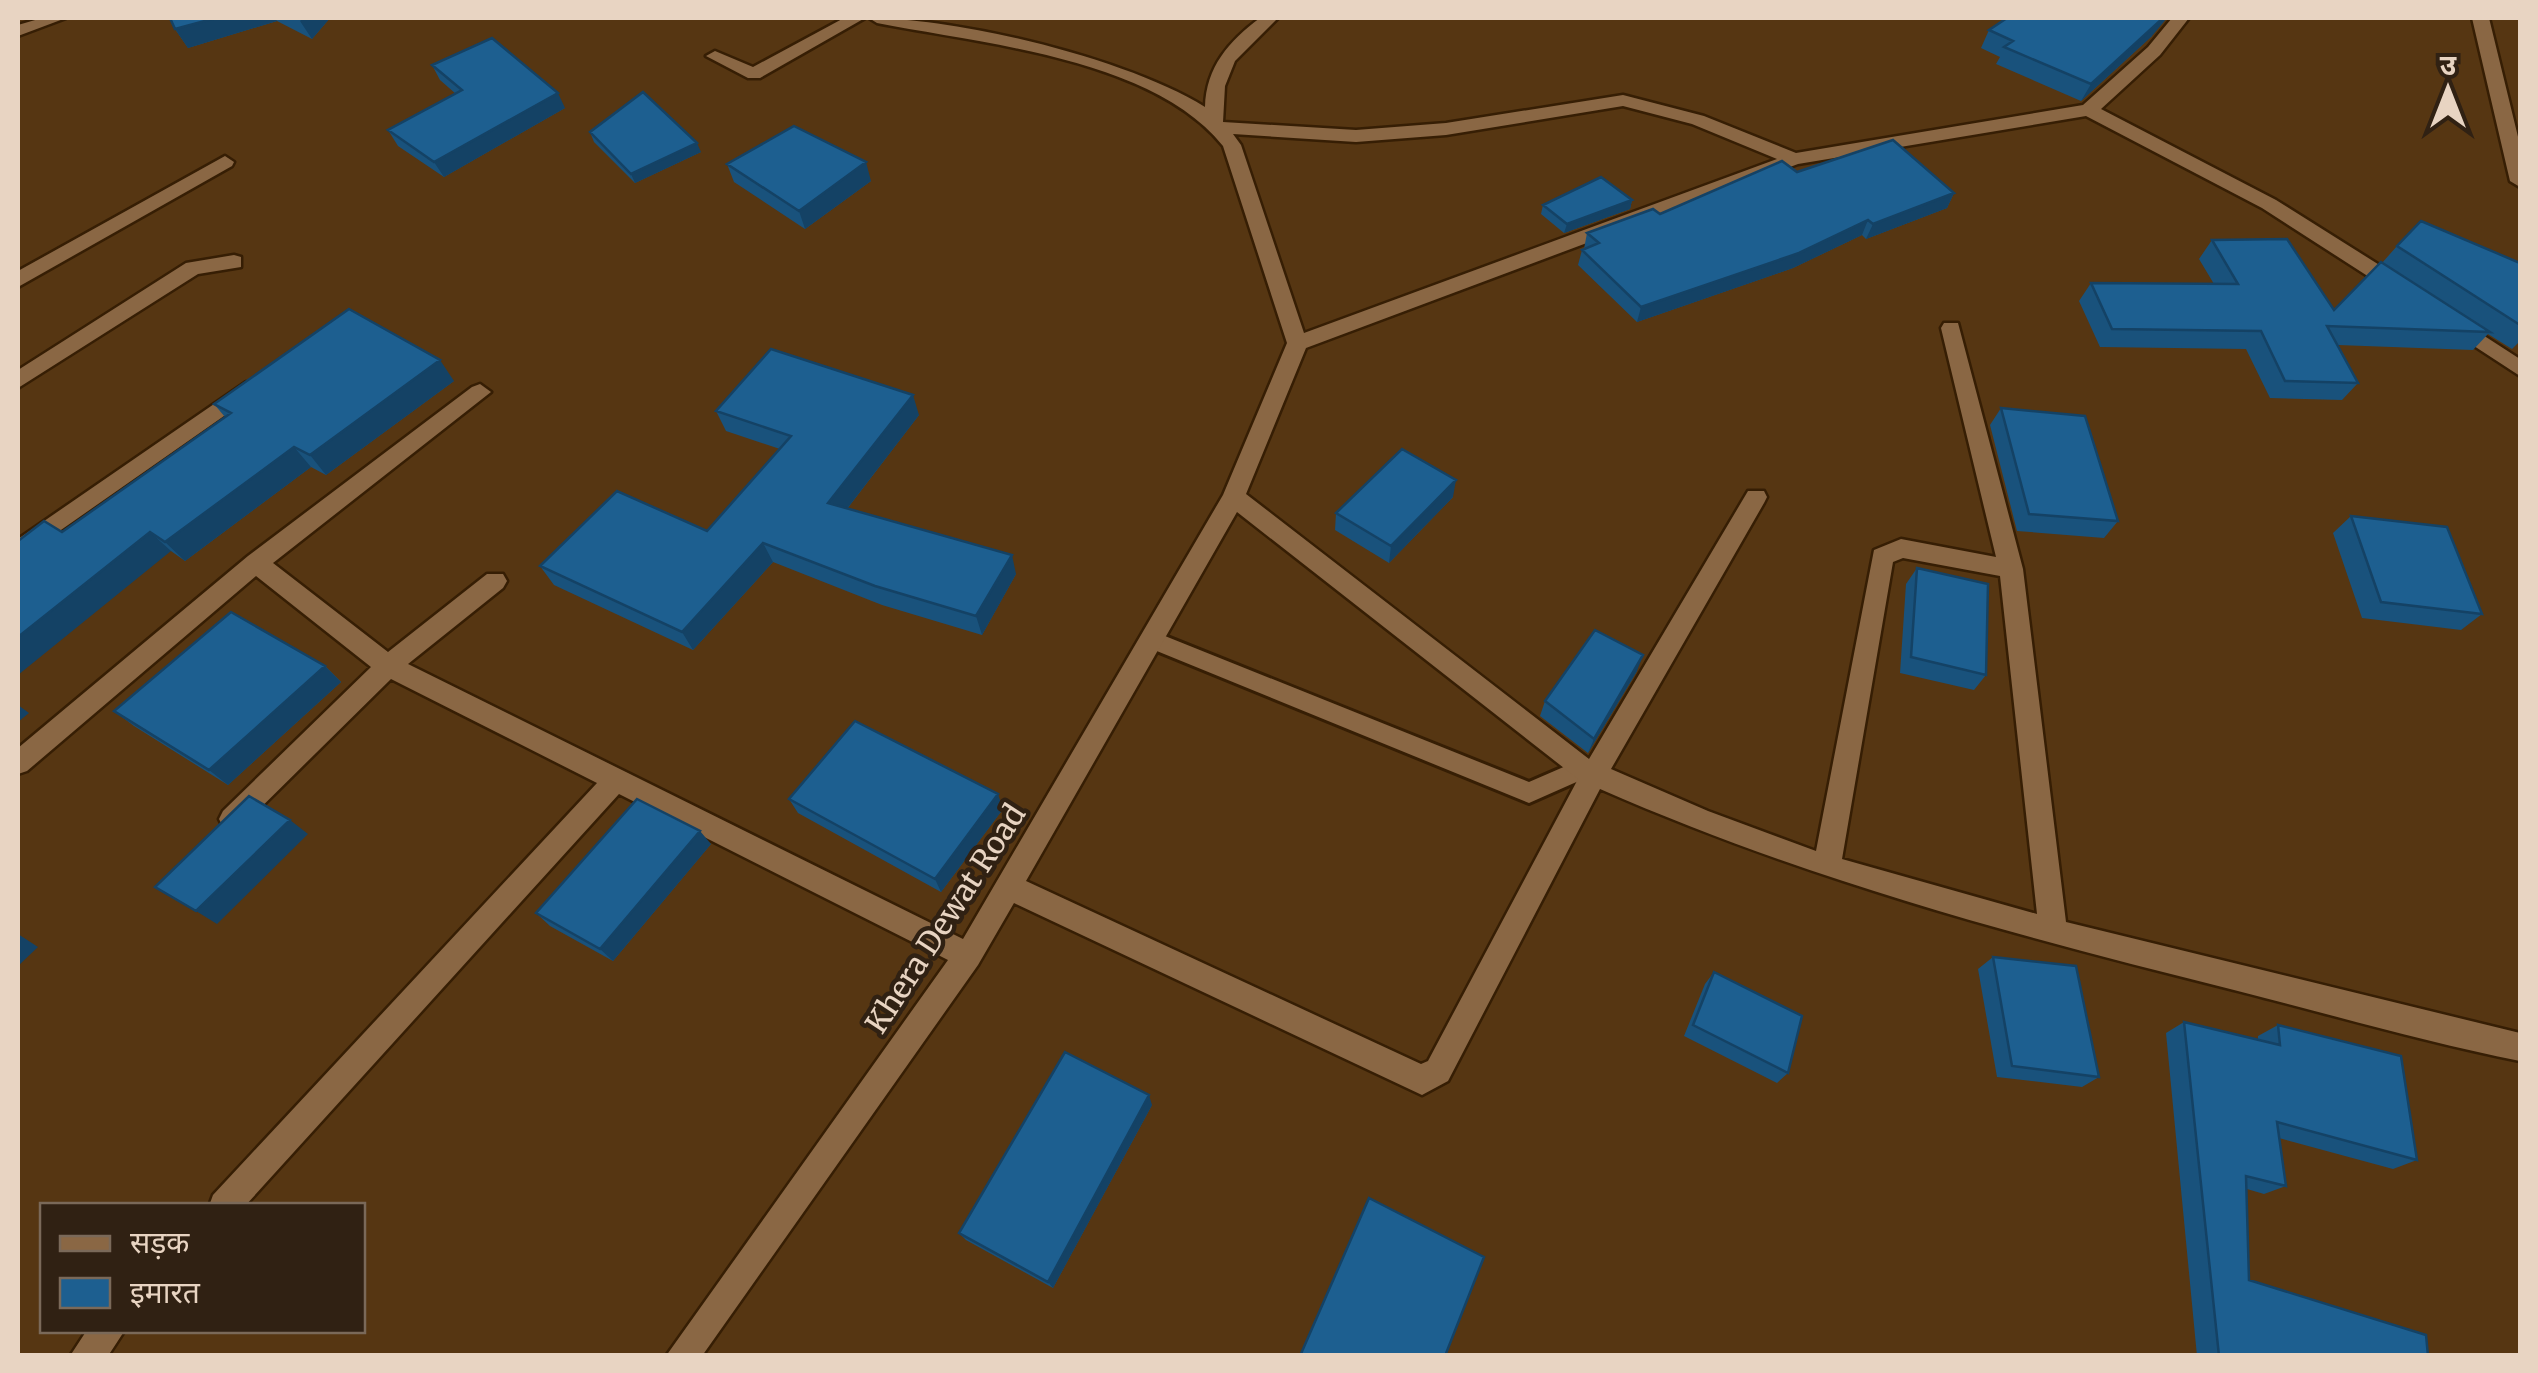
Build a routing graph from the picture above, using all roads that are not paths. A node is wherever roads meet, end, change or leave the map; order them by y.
1 (57, 18) edge
2 (856, 18) edge
3 (877, 18) edge
4 (1270, 18) edge
5 (2182, 18) edge
6 (2480, 18) edge
7 (18, 32) edge
8 (715, 56) dead end
9 (2512, 109) edge
10 (2089, 110) junction
11 (1220, 124) junction
12 (1794, 159) junction
13 (225, 162) dead end
14 (2520, 181) edge
15 (234, 262) dead end
16 (18, 280) edge
17 (2413, 295) edge
18 (2444, 316) edge
19 (1952, 328) dead end
20 (1297, 343) junction
21 (2520, 369) edge
22 (272, 372) edge
23 (18, 380) edge
24 (480, 392) dead end
25 (1234, 497) junction
26 (1756, 497) dead end
27 (18, 551) edge
28 (256, 563) junction
29 (2011, 569) junction
30 (495, 581) dead end
31 (1154, 641) junction
32 (388, 666) junction
33 (18, 763) edge
34 (1589, 770) junction
35 (616, 780) junction
36 (232, 819) edge
37 (1827, 867) junction
38 (1009, 887) junction
39 (2054, 932) junction
40 (968, 956) junction
41 (2520, 1047) edge
42 (227, 1203) edge
43 (106, 1333) edge
44 (86, 1356) edge
45 (682, 1356) edge

1 - 7 street
2 - 8 street
3 - 11 street
4 - 11 street
5 - 10 street
6 - 9 street
9 - 14 street
10 - 12 street
10 - 17 street
11 - 12 street
11 - 20 street
12 - 20 street
13 - 16 street
15 - 23 street
18 - 21 street
19 - 29 street
20 - 25 street, Khera Dewat Road
22 - 27 street
24 - 28 street
25 - 31 street, Khera Dewat Road
25 - 34 street
26 - 34 street
28 - 32 street
28 - 33 street
29 - 37 street
29 - 39 street
30 - 32 street
31 - 34 lane
31 - 38 street, Khera Dewat Road
32 - 35 street
32 - 36 street
34 - 37 street
34 - 38 street
35 - 40 street
35 - 42 street
37 - 39 street
38 - 40 street, Khera Dewat Road
39 - 41 street
40 - 45 street, Khera Dewat Road
43 - 44 street

